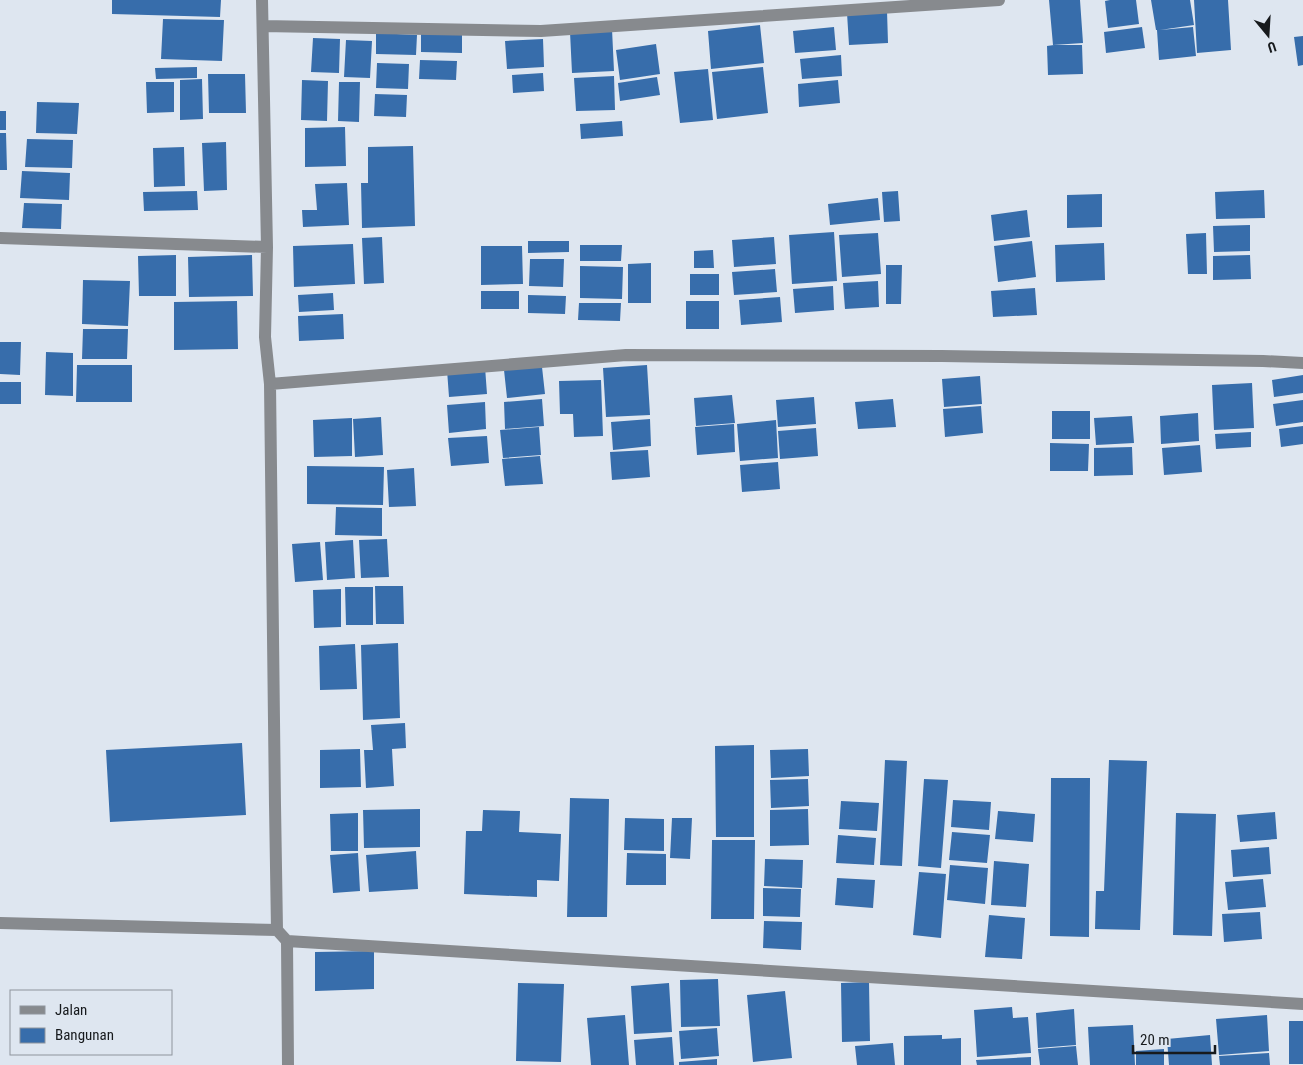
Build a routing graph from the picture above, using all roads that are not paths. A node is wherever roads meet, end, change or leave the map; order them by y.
1 (262, 0) edge
2 (999, 0) edge
3 (263, 26) junction
4 (0, 238) edge
5 (267, 247) junction
6 (1303, 363) edge
7 (270, 384) junction
8 (0, 923) edge
9 (278, 930) junction
10 (287, 941) junction
11 (1303, 1004) edge
12 (288, 1065) edge

1 - 3 street
2 - 3 street
3 - 5 street
4 - 5 street
5 - 7 street
6 - 7 street
7 - 9 street
8 - 9 street
9 - 10 street
10 - 11 street
10 - 12 street

